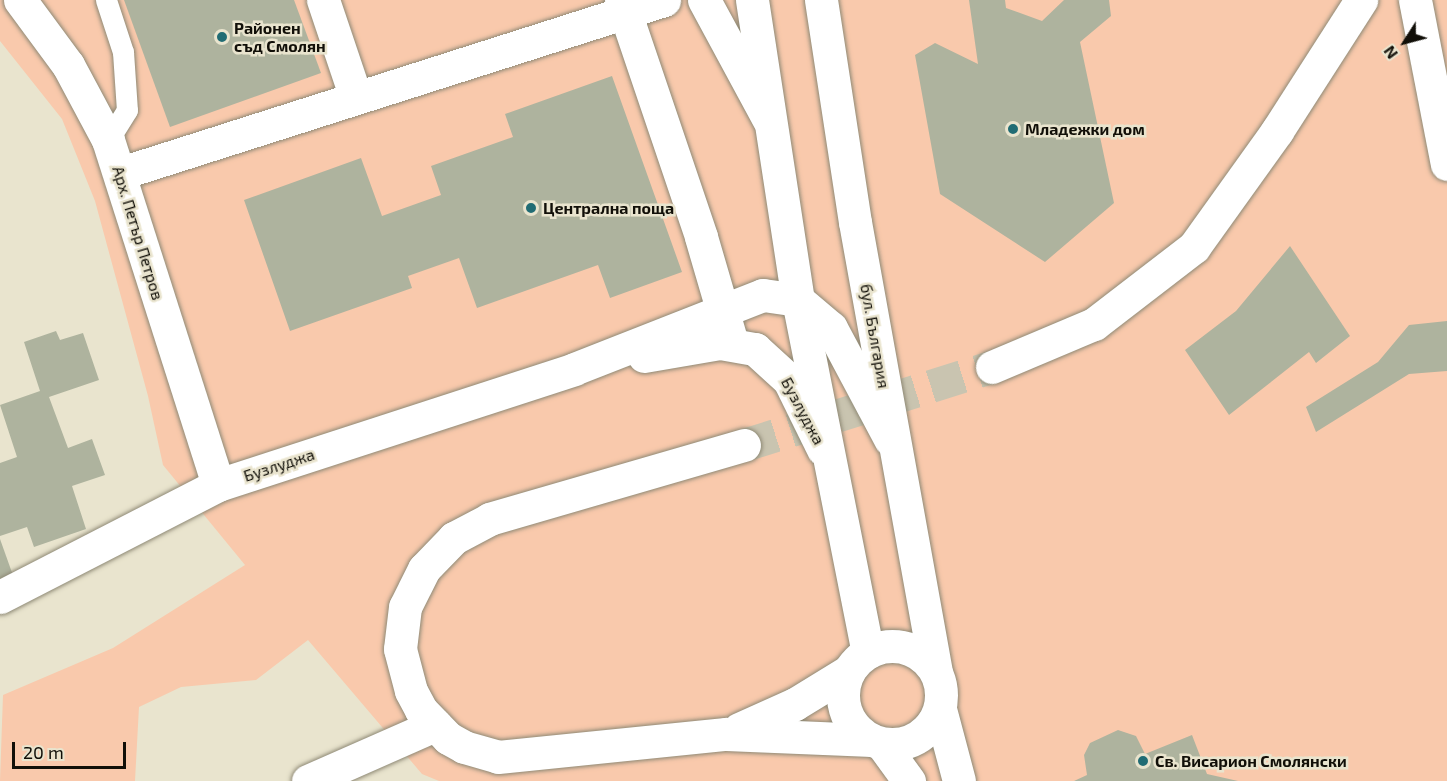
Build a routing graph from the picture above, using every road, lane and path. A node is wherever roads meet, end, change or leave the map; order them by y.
1 (20, 0) edge
2 (106, 0) edge
3 (323, 0) edge
4 (664, 0) edge
5 (704, 0) edge
6 (752, 0) edge
7 (821, 0) edge
8 (1361, 0) edge
9 (1415, 0) edge
10 (623, 6) edge
11 (356, 98) junction
12 (770, 122) junction
13 (108, 140) junction
14 (1447, 164) edge
15 (121, 172) junction
16 (798, 300) junction
17 (723, 309) junction
18 (732, 343) junction
19 (992, 367) tunnel mouth
20 (574, 369) junction
21 (744, 445) tunnel mouth
22 (895, 448) junction
23 (826, 454) junction
24 (218, 485) junction
25 (0, 597) edge
26 (859, 661) junction
27 (936, 672) junction
28 (940, 709) junction
29 (435, 725) junction
30 (726, 734) junction
31 (877, 742) junction
32 (308, 781) edge
33 (909, 781) edge
34 (959, 781) edge

1 - 13 street, Арх. Петър Петров
2 - 13 lane
3 - 11 street
4 - 10 street
5 - 12 street
6 - 12 street
7 - 22 street, бул. България
8 - 19 street
9 - 14 street
10 - 11 street
10 - 17 street
11 - 15 street
12 - 16 street
13 - 15 street, Арх. Петър Петров
15 - 24 street, Арх. Петър Петров
16 - 17 street, Бузлуджа
16 - 22 street
16 - 23 street
17 - 18 street
17 - 20 street, Бузлуджа
18 - 20 street, Бузлуджа
18 - 23 street, Бузлуджа
20 - 24 street, Бузлуджа
21 - 29 street
22 - 27 street, бул. България
23 - 26 street
24 - 25 street, Бузлуджа
26 - 27 street
26 - 30 street
26 - 31 street
27 - 28 street
28 - 31 street
28 - 34 street
29 - 30 street
29 - 32 street
30 - 31 street
31 - 33 street

